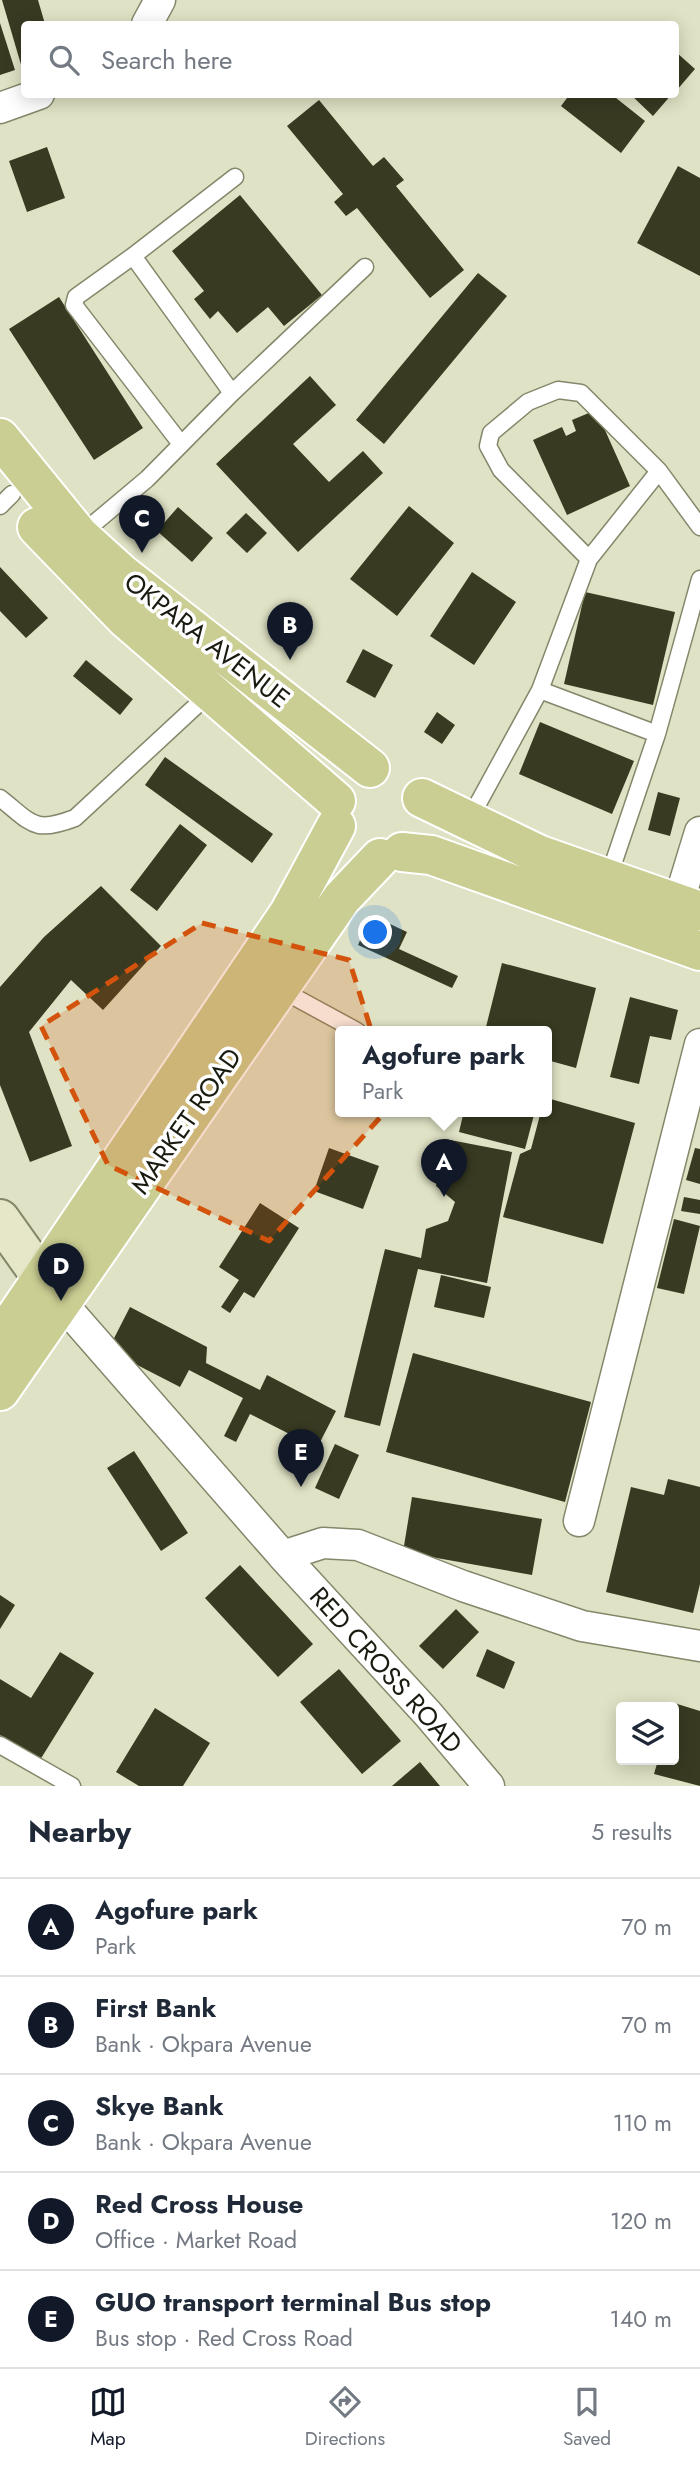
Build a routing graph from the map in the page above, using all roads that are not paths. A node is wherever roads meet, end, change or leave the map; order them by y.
1 (160, 0) edge
2 (149, 21) edge
3 (28, 98) edge
4 (0, 108) edge
5 (235, 177) dead end
6 (133, 256) junction
7 (365, 267) dead end
8 (232, 393) junction
9 (0, 438) edge
10 (181, 444) junction
11 (659, 471) junction
12 (4, 493) edge
13 (700, 527) edge
14 (71, 545) junction
15 (589, 559) junction
16 (700, 579) edge
17 (222, 677) junction
18 (540, 690) junction
19 (657, 734) junction
20 (370, 768) junction
21 (0, 797) edge
22 (422, 798) junction
23 (336, 814) junction
24 (469, 821) junction
25 (700, 832) edge
26 (391, 855) junction
27 (608, 879) junction
28 (689, 907) edge
29 (700, 951) edge
30 (278, 988) junction
31 (348, 1026) edge
32 (700, 1044) edge
33 (0, 1219) edge
34 (51, 1289) junction
35 (0, 1340) edge
36 (0, 1391) edge
37 (579, 1521) dead end
38 (283, 1556) junction
39 (700, 1646) edge
40 (0, 1745) edge
41 (72, 1786) edge
42 (489, 1786) edge

1 - 2 street
3 - 4 street
5 - 6 lane
6 - 8 lane
6 - 10 lane
7 - 8 lane
8 - 10 lane
9 - 14 main road, OKPARA AVENUE
10 - 14 lane
11 - 13 lane
11 - 15 lane
11 - 15 lane
12 - 14 main road, OKPARA AVENUE
14 - 17 main road, OKPARA AVENUE
15 - 18 lane
16 - 19 lane
17 - 20 main road, OKPARA AVENUE
17 - 21 lane
17 - 23 main road, OKPARA AVENUE
18 - 19 lane
18 - 24 lane
19 - 27 lane
20 - 22 main road
20 - 23 main road
22 - 24 main road
22 - 26 main road
23 - 26 main road
23 - 34 main road, MARKET ROAD
24 - 27 main road
25 - 28 street
26 - 29 main road
26 - 30 main road, MARKET ROAD
27 - 28 main road
30 - 31 lane
30 - 34 main road, MARKET ROAD
32 - 37 street
33 - 34 street
34 - 35 main road, MARKET ROAD
34 - 36 main road, MARKET ROAD
34 - 38 street, RED CROSS ROAD
38 - 39 street
38 - 42 street, RED CROSS ROAD
40 - 41 lane

